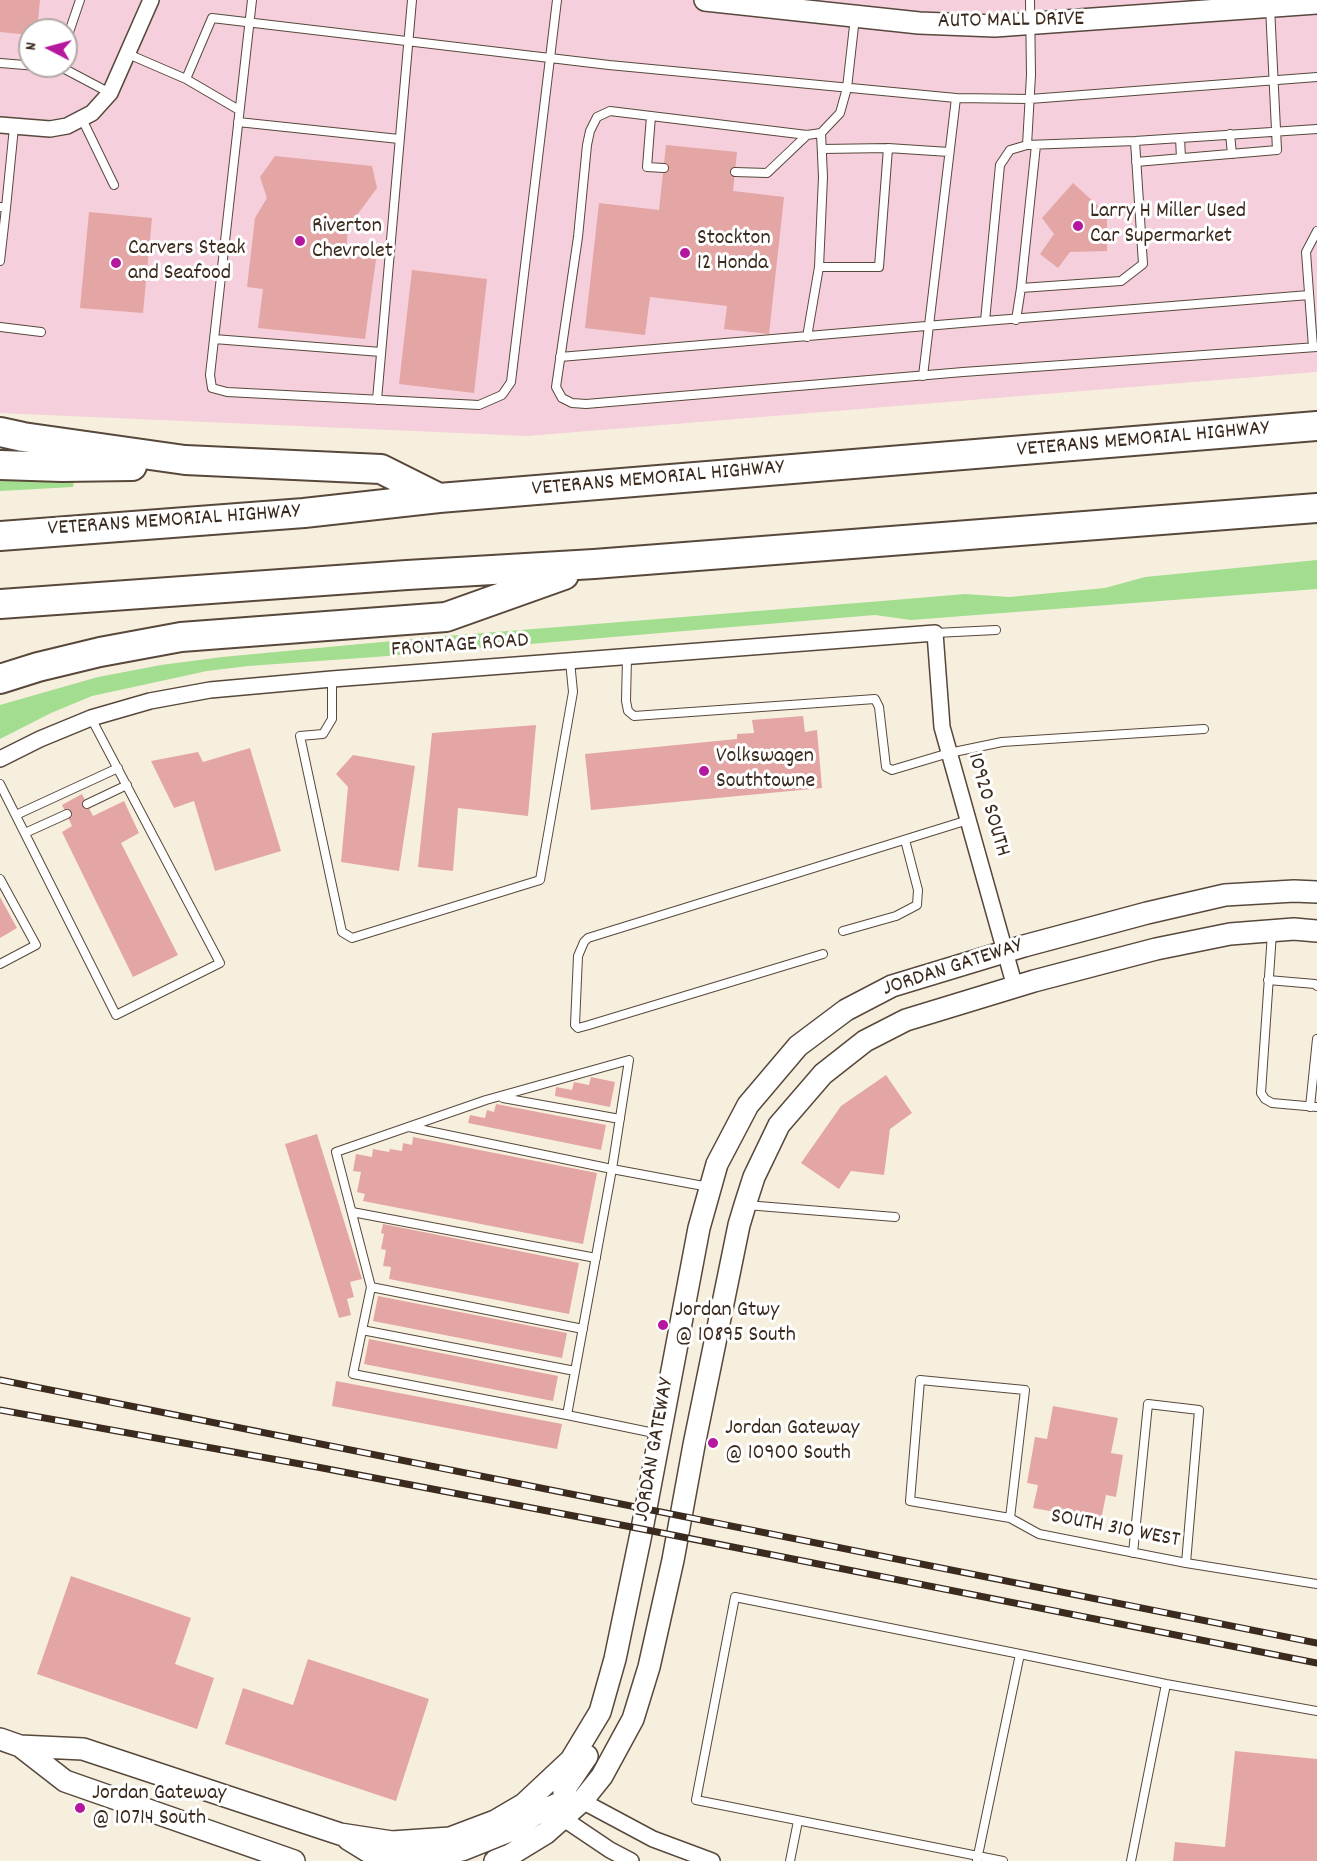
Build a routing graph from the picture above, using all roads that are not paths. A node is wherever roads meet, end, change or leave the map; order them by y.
1 (80, 0) edge
2 (152, 0) edge
3 (252, 0) edge
4 (412, 0) edge
5 (557, 0) edge
6 (708, 0) edge
7 (1029, 0) edge
8 (1270, 3) edge
9 (1317, 3) edge
10 (856, 8) edge
11 (74, 18) edge
12 (249, 23) junction
13 (1030, 25) junction
14 (408, 43) junction
15 (128, 54) junction
16 (551, 59) junction
17 (0, 63) edge
18 (18, 64) edge
19 (78, 76) edge
20 (1317, 77) edge
21 (186, 79) junction
22 (1273, 79) junction
23 (847, 88) junction
24 (110, 93) junction
25 (956, 98) junction
26 (1030, 99) junction
27 (239, 110) junction
28 (651, 116) junction
29 (82, 119) junction
30 (238, 122) junction
31 (7, 126) edge
32 (1317, 129) edge
33 (1276, 132) junction
34 (821, 133) junction
35 (1230, 134) junction
36 (807, 135) junction
37 (1180, 138) junction
38 (399, 139) junction
39 (1135, 141) junction
40 (1032, 146) junction
41 (888, 148) junction
42 (822, 149) junction
43 (949, 152) junction
44 (1232, 154) junction
45 (1181, 158) junction
46 (1136, 162) junction
47 (664, 168) dead end
48 (735, 172) dead end
49 (114, 185) dead end
50 (3, 208) edge
51 (1317, 231) edge
52 (0, 261) edge
53 (819, 267) junction
54 (1021, 288) junction
55 (1310, 295) junction
56 (1016, 320) junction
57 (985, 321) junction
58 (0, 327) edge
59 (928, 327) junction
60 (41, 332) dead end
61 (807, 337) junction
62 (214, 339) junction
63 (1315, 347) edge
64 (381, 352) junction
65 (560, 357) junction
66 (922, 376) junction
67 (377, 400) junction
68 (1317, 426) edge
69 (8, 436) edge
70 (185, 460) junction
71 (0, 465) edge
72 (439, 498) junction
73 (1317, 508) edge
74 (0, 536) edge
75 (594, 564) junction
76 (0, 604) edge
77 (996, 630) dead end
78 (935, 633) junction
79 (627, 657) junction
80 (570, 661) junction
81 (0, 679) edge
82 (332, 679) junction
83 (92, 718) junction
84 (1204, 729) dead end
85 (949, 753) junction
86 (0, 759) edge
87 (118, 768) junction
88 (0, 784) edge
89 (127, 786) junction
90 (87, 804) dead end
91 (67, 814) dead end
92 (16, 815) junction
93 (968, 820) junction
94 (25, 833) junction
95 (905, 840) junction
96 (0, 879) edge
97 (1317, 892) edge
98 (843, 931) dead end
99 (1272, 931) junction
100 (1317, 931) edge
101 (1005, 951) junction
102 (823, 954) dead end
103 (0, 964) edge
104 (1268, 980) junction
105 (1317, 986) edge
106 (1015, 987) junction
107 (1317, 1040) edge
108 (498, 1097) junction
109 (1313, 1107) edge
110 (620, 1119) junction
111 (409, 1127) junction
112 (612, 1169) junction
113 (711, 1187) junction
114 (745, 1204) junction
115 (352, 1212) junction
116 (896, 1217) dead end
117 (596, 1258) junction
118 (371, 1287) junction
119 (583, 1329) junction
120 (362, 1330) junction
121 (575, 1371) junction
122 (567, 1415) junction
123 (659, 1434) junction
124 (1010, 1518) junction
125 (1133, 1553) junction
126 (1186, 1563) junction
127 (1317, 1584) edge
128 (1020, 1654) junction
129 (611, 1672) junction
130 (1166, 1684) junction
131 (1317, 1711) edge
132 (0, 1739) edge
133 (20, 1746) junction
134 (569, 1808) junction
135 (798, 1821) junction
136 (340, 1834) junction
137 (978, 1859) edge
138 (287, 1860) edge
139 (495, 1861) edge
140 (631, 1861) edge
141 (712, 1861) edge
142 (790, 1861) edge
143 (1003, 1861) edge
144 (1131, 1861) edge

1 - 11 lane
2 - 15 street
3 - 12 lane
4 - 14 lane
5 - 16 lane
6 - 10 main road, AUTO MALL DRIVE
7 - 13 lane
8 - 9 main road, AUTO MALL DRIVE
8 - 13 main road, AUTO MALL DRIVE
8 - 22 lane
10 - 13 main road, AUTO MALL DRIVE
10 - 23 lane
12 - 14 lane
12 - 21 lane
12 - 27 lane
13 - 26 lane
14 - 16 lane
14 - 38 lane
15 - 21 lane
15 - 24 street
16 - 23 lane
16 - 67 lane
17 - 18 lane
19 - 24 lane
20 - 22 lane
21 - 27 lane
22 - 26 lane
22 - 33 lane
23 - 25 lane
23 - 34 lane
24 - 29 street
25 - 26 lane
25 - 43 lane
26 - 40 lane
27 - 30 lane
28 - 36 lane
28 - 47 lane
28 - 65 lane
29 - 31 street
29 - 49 lane
30 - 38 lane
30 - 62 lane
31 - 50 lane
32 - 33 lane
33 - 35 lane
33 - 44 lane
34 - 36 lane
34 - 42 lane
35 - 37 lane
35 - 44 lane
36 - 48 lane
37 - 39 lane
37 - 45 lane
38 - 64 lane
39 - 40 lane
39 - 46 lane
40 - 54 lane
40 - 57 lane
41 - 42 lane
41 - 43 lane
41 - 53 lane
42 - 53 lane
43 - 59 lane
44 - 45 lane
45 - 46 lane
46 - 54 lane
50 - 52 lane
51 - 55 lane
53 - 61 lane
54 - 56 lane
55 - 56 lane
55 - 63 lane
56 - 57 lane
57 - 59 lane
58 - 60 lane
59 - 61 lane
59 - 66 lane
61 - 65 lane
62 - 64 lane
62 - 67 lane
63 - 66 lane
64 - 67 lane
65 - 66 lane
68 - 72 highway, VETERANS MEMORIAL HIGHWAY
69 - 70 highway
70 - 71 highway
70 - 72 highway
72 - 74 highway, VETERANS MEMORIAL HIGHWAY
73 - 75 highway
75 - 76 highway
75 - 81 highway
77 - 78 lane
78 - 79 street, FRONTAGE ROAD
78 - 85 street, 10920 SOUTH
79 - 80 street, FRONTAGE ROAD
79 - 85 lane
80 - 82 street, FRONTAGE ROAD
80 - 82 lane
82 - 83 street, FRONTAGE ROAD
83 - 86 street, FRONTAGE ROAD
83 - 87 lane
84 - 85 lane
85 - 93 street, 10920 SOUTH
87 - 89 lane
87 - 92 lane
88 - 92 lane
89 - 90 lane
89 - 94 lane
91 - 94 lane
92 - 94 lane
93 - 95 lane
93 - 101 street, 10920 SOUTH
95 - 98 lane
95 - 102 lane
96 - 103 lane
97 - 101 main road, JORDAN GATEWAY
99 - 100 main road, JORDAN GATEWAY
99 - 104 lane
99 - 106 main road, JORDAN GATEWAY
101 - 106 street, 10920 SOUTH
101 - 113 main road, JORDAN GATEWAY
104 - 105 lane
104 - 109 lane
106 - 114 main road, JORDAN GATEWAY
107 - 109 lane
108 - 110 lane
108 - 110 lane
108 - 111 lane
110 - 112 lane
111 - 112 lane
111 - 115 lane
112 - 113 lane
112 - 117 lane
113 - 123 main road, JORDAN GATEWAY
114 - 116 lane
114 - 134 main road, JORDAN GATEWAY
115 - 117 lane
115 - 118 lane
117 - 119 lane
118 - 119 lane
118 - 120 lane
119 - 121 lane
120 - 121 lane
120 - 122 lane
121 - 122 lane
122 - 123 lane
123 - 129 main road, JORDAN GATEWAY
124 - 124 lane, SOUTH 310 WEST
124 - 125 lane, SOUTH 310 WEST
125 - 126 lane, SOUTH 310 WEST
125 - 126 lane
126 - 127 lane, SOUTH 310 WEST
128 - 130 lane
128 - 135 lane
128 - 137 lane
129 - 134 main road
129 - 136 main road, JORDAN GATEWAY
130 - 131 lane
130 - 144 lane
132 - 133 main road, JORDAN GATEWAY
133 - 136 main road, JORDAN GATEWAY
133 - 138 main road, JORDAN GATEWAY
134 - 136 main road
134 - 139 main road, JORDAN GATEWAY
134 - 140 street
134 - 141 street
135 - 137 lane
135 - 142 lane
137 - 143 lane

